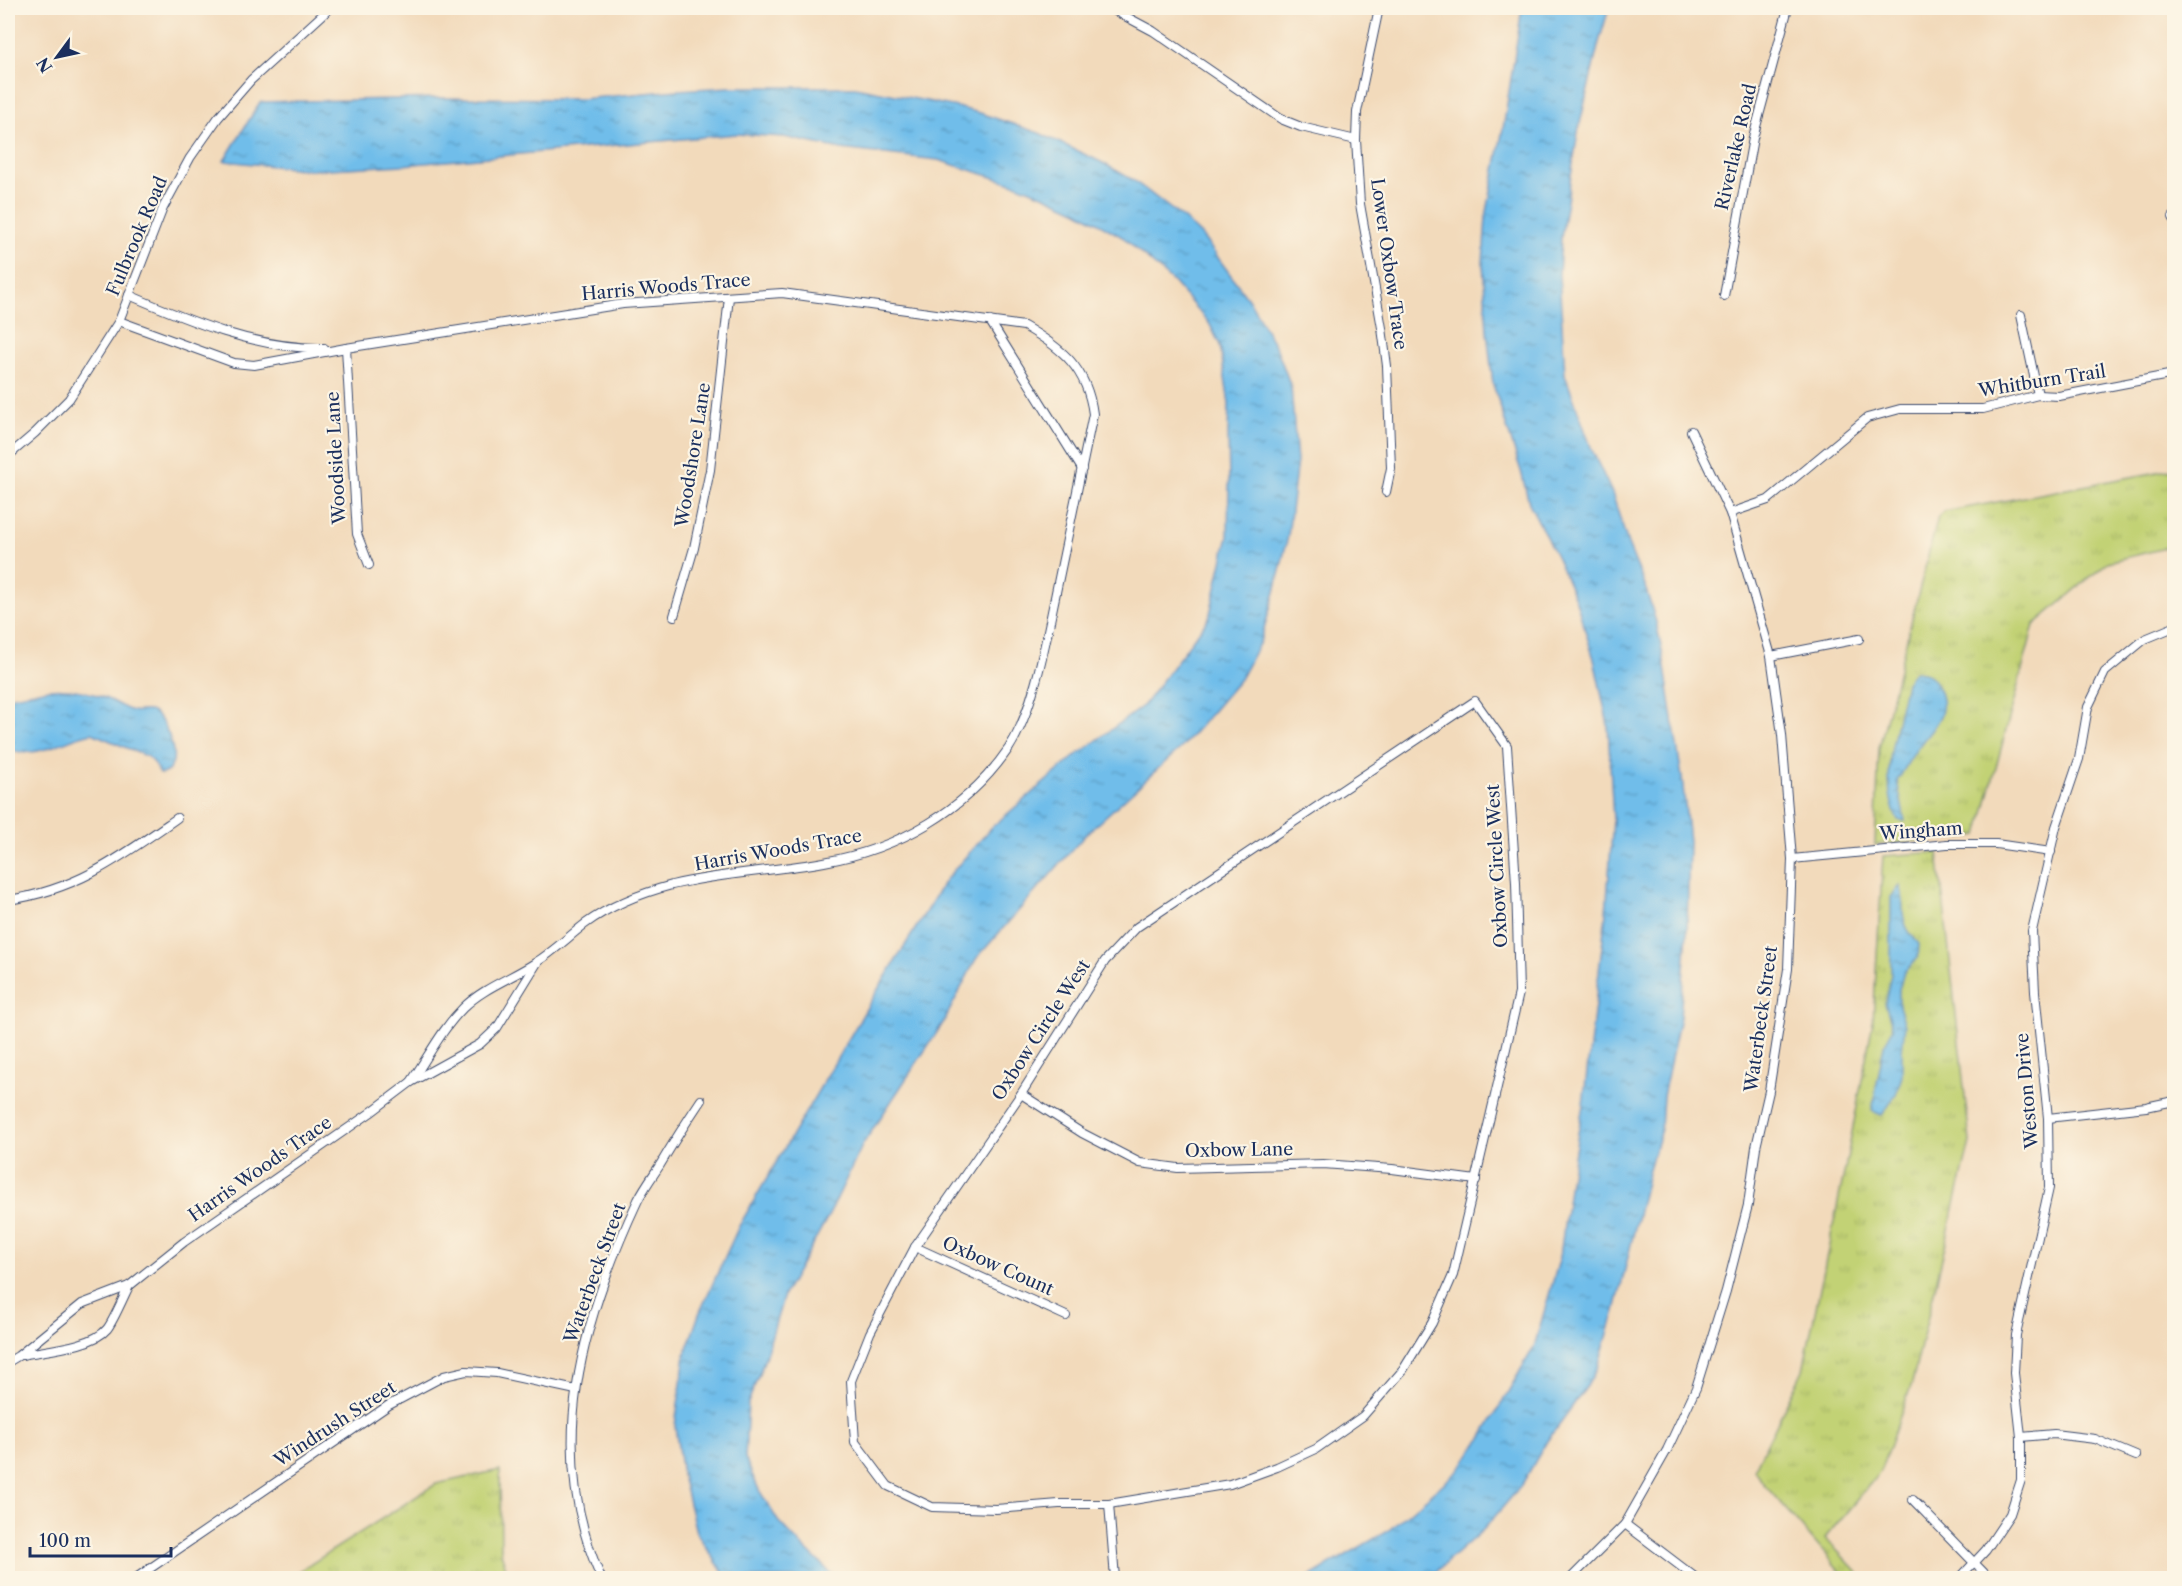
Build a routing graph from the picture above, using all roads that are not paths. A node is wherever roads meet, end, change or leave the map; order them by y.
1 (1110, 8) edge
2 (1379, 8) edge
3 (1788, 8) edge
4 (325, 9) edge
5 (1356, 140) junction
6 (129, 295) junction
7 (1724, 296) dead end
8 (729, 297) junction
9 (2021, 315) dead end
10 (120, 321) junction
11 (990, 321) junction
12 (346, 348) junction
13 (2175, 374) edge
14 (2038, 395) junction
15 (1691, 431) dead end
16 (8, 456) edge
17 (1082, 469) junction
18 (1386, 492) dead end
19 (1730, 513) junction
20 (369, 565) dead end
21 (674, 616) dead end
22 (2175, 627) edge
23 (1859, 639) dead end
24 (1771, 656) junction
25 (177, 818) dead end
26 (2051, 852) junction
27 (1792, 859) junction
28 (8, 900) edge
29 (537, 962) junction
30 (411, 1082) junction
31 (1021, 1094) junction
32 (701, 1100) dead end
33 (2175, 1101) edge
34 (2048, 1118) junction
35 (1476, 1180) junction
36 (915, 1247) junction
37 (129, 1286) junction
38 (1066, 1316) dead end
39 (18, 1356) junction
40 (8, 1362) edge
41 (576, 1390) junction
42 (2021, 1437) junction
43 (2136, 1456) dead end
44 (1913, 1500) dead end
45 (1109, 1504) junction
46 (1625, 1524) junction
47 (1974, 1562) junction
48 (136, 1578) edge
49 (601, 1578) edge
50 (1115, 1578) edge
51 (1571, 1578) edge
52 (1696, 1578) edge
53 (1960, 1578) edge
54 (1989, 1578) edge

1 - 5 street
2 - 5 street, Lower Oxbow Trace
3 - 7 street, Riverlake Road
4 - 6 street, Fulbrook Road
5 - 18 street, Lower Oxbow Trace
6 - 10 street, Fulbrook Road
6 - 12 street, Harris Woods Trace
8 - 11 street, Harris Woods Trace
8 - 12 street, Harris Woods Trace
8 - 21 street, Woodshore Lane
9 - 14 street
10 - 12 street, Harris Woods Trace
10 - 16 street, Fulbrook Road
11 - 17 street
11 - 17 street, Harris Woods Trace
12 - 20 street, Woodside Lane
13 - 14 street, Whitburn Trail
14 - 19 street, Whitburn Trail
15 - 19 street, Waterbeck Street
17 - 29 street, Harris Woods Trace
19 - 24 street, Waterbeck Street
22 - 26 street, Weston Drive
23 - 24 street
24 - 27 street, Waterbeck Street
25 - 28 street
26 - 27 street, Wingham
26 - 34 street, Weston Drive
27 - 46 street, Waterbeck Street
29 - 30 street, Harris Woods Trace
29 - 30 street, Harris Woods Trace
30 - 37 street, Harris Woods Trace
31 - 35 street, Oxbow Lane
31 - 35 street, Oxbow Circle West
31 - 36 street, Oxbow Circle West
32 - 41 street, Waterbeck Street
33 - 34 street
34 - 42 street, Weston Drive
35 - 45 street, Oxbow Circle West
36 - 38 street, Oxbow Count
36 - 45 street, Oxbow Circle West
37 - 39 street, Harris Woods Trace
37 - 39 street, Harris Woods Trace
39 - 40 street, Harris Woods Trace
41 - 48 street, Windrush Street
41 - 49 street, Waterbeck Street
42 - 43 street
42 - 47 street, Weston Drive
44 - 47 street
45 - 50 street
46 - 51 street, Waterbeck Street
46 - 52 street
47 - 53 street, Weston Drive
47 - 54 street

